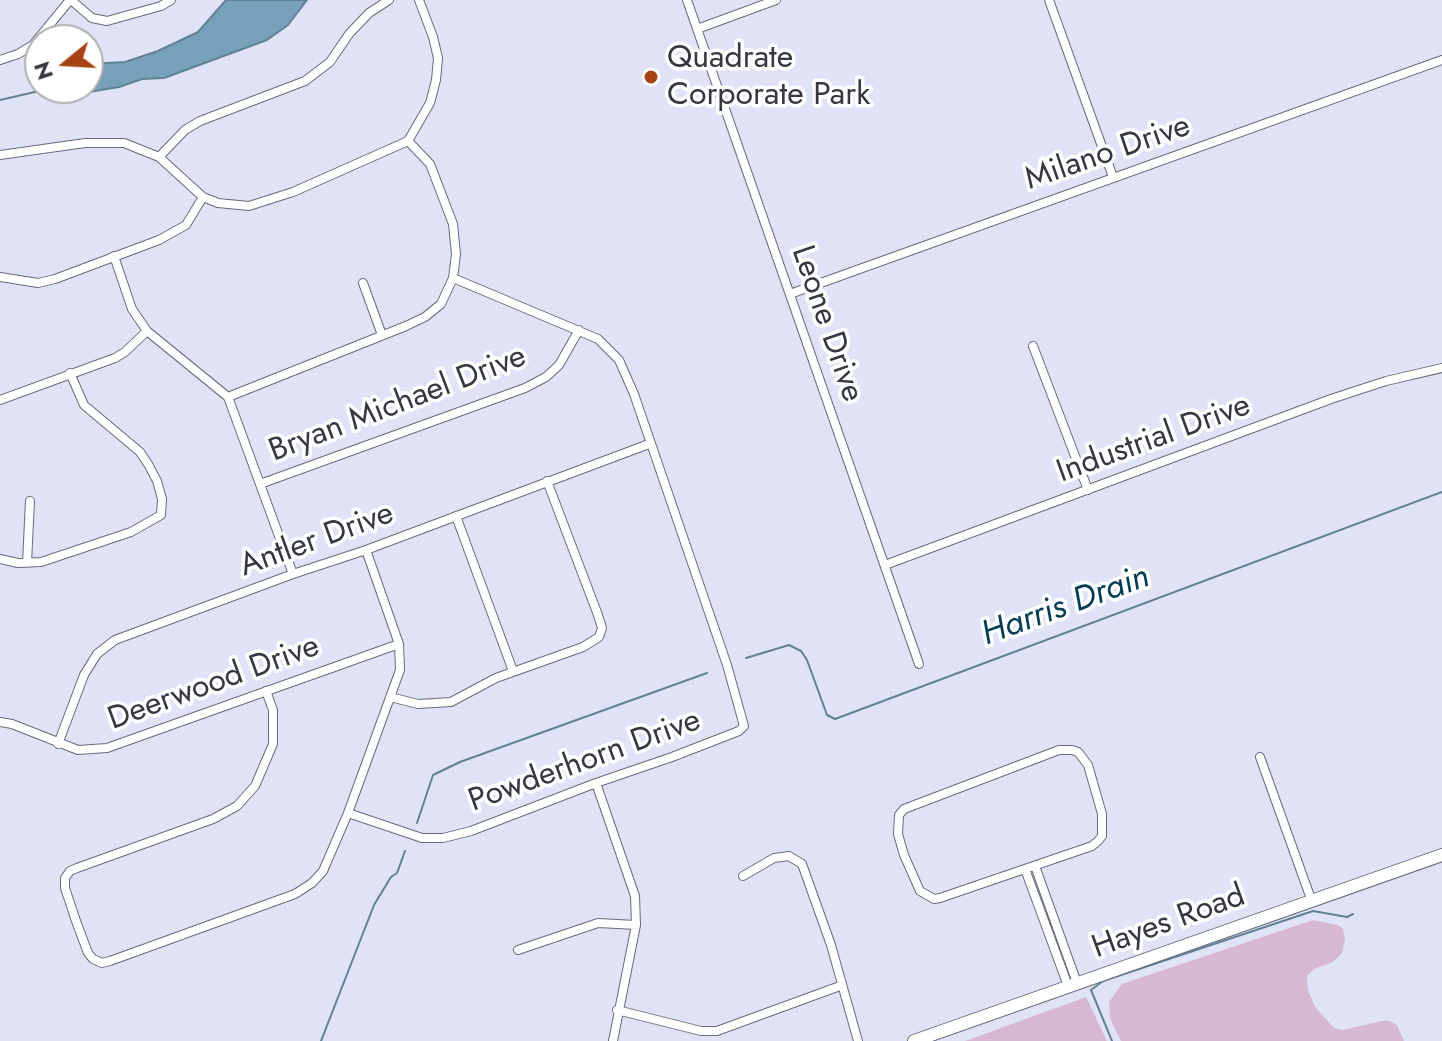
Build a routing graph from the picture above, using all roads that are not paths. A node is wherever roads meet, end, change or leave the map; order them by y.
1 (70, 0) edge
2 (171, 0) edge
3 (389, 0) edge
4 (419, 0) edge
5 (687, 0) edge
6 (776, 0) edge
7 (1049, 0) edge
8 (697, 29) junction
9 (0, 60) edge
10 (1442, 60) edge
11 (408, 141) junction
12 (0, 155) edge
13 (159, 157) junction
14 (1113, 177) junction
15 (203, 197) junction
16 (114, 256) junction
17 (0, 277) edge
18 (453, 278) junction
19 (363, 283) dead end
20 (790, 294) junction
21 (579, 330) junction
22 (147, 331) junction
23 (382, 335) junction
24 (1033, 346) dead end
25 (1442, 368) edge
26 (70, 373) junction
27 (228, 397) junction
28 (0, 400) edge
29 (649, 444) junction
30 (547, 481) junction
31 (260, 484) junction
32 (1088, 490) junction
33 (30, 501) dead end
34 (456, 516) junction
35 (366, 550) junction
36 (0, 559) edge
37 (27, 563) junction
38 (885, 565) junction
39 (293, 574) junction
40 (399, 644) junction
41 (919, 664) dead end
42 (513, 671) junction
43 (266, 691) junction
44 (390, 697) junction
45 (0, 722) edge
46 (58, 744) junction
47 (1260, 757) dead end
48 (596, 783) junction
49 (348, 813) junction
50 (1442, 855) edge
51 (1030, 867) junction
52 (743, 876) dead end
53 (1311, 899) junction
54 (636, 925) junction
55 (518, 950) dead end
56 (1073, 985) junction
57 (840, 986) junction
58 (617, 1010) junction
59 (613, 1041) edge
60 (858, 1041) edge
61 (914, 1041) edge

1 - 2 street
1 - 9 street
3 - 13 street
4 - 11 street
5 - 8 street, Leone Drive
6 - 8 street
7 - 14 street
8 - 20 street, Leone Drive
10 - 14 street, Milano Drive
11 - 15 street
11 - 18 street
12 - 13 street
13 - 15 street
14 - 20 street, Milano Drive
15 - 16 street
16 - 17 street
16 - 22 street
18 - 21 street
18 - 23 street
19 - 23 street
20 - 38 street, Leone Drive
21 - 29 street
21 - 31 street, Bryan Michael Drive
22 - 26 street
22 - 27 street
23 - 27 street
24 - 32 street
25 - 32 street, Industrial Drive
26 - 28 street
26 - 37 street
27 - 31 street
29 - 30 street, Antler Drive
29 - 48 street, Powderhorn Drive
30 - 34 street, Antler Drive
30 - 42 street
31 - 39 street
32 - 38 street, Industrial Drive
33 - 37 street
34 - 35 street, Antler Drive
34 - 42 street
35 - 39 street, Antler Drive
35 - 40 street
36 - 37 street
38 - 41 street, Leone Drive
39 - 46 street, Antler Drive
40 - 43 street, Deerwood Drive
40 - 44 street
42 - 44 street
43 - 46 street, Deerwood Drive
43 - 49 street
44 - 49 street
45 - 46 street, Deerwood Drive
47 - 53 street
48 - 49 street, Powderhorn Drive
48 - 54 street
50 - 53 street, Hayes Road
51 - 51 street
51 - 56 street
52 - 57 street
53 - 56 street, Hayes Road
54 - 55 street
54 - 58 street
56 - 61 street, Hayes Road
57 - 58 street
57 - 60 street
58 - 59 street

